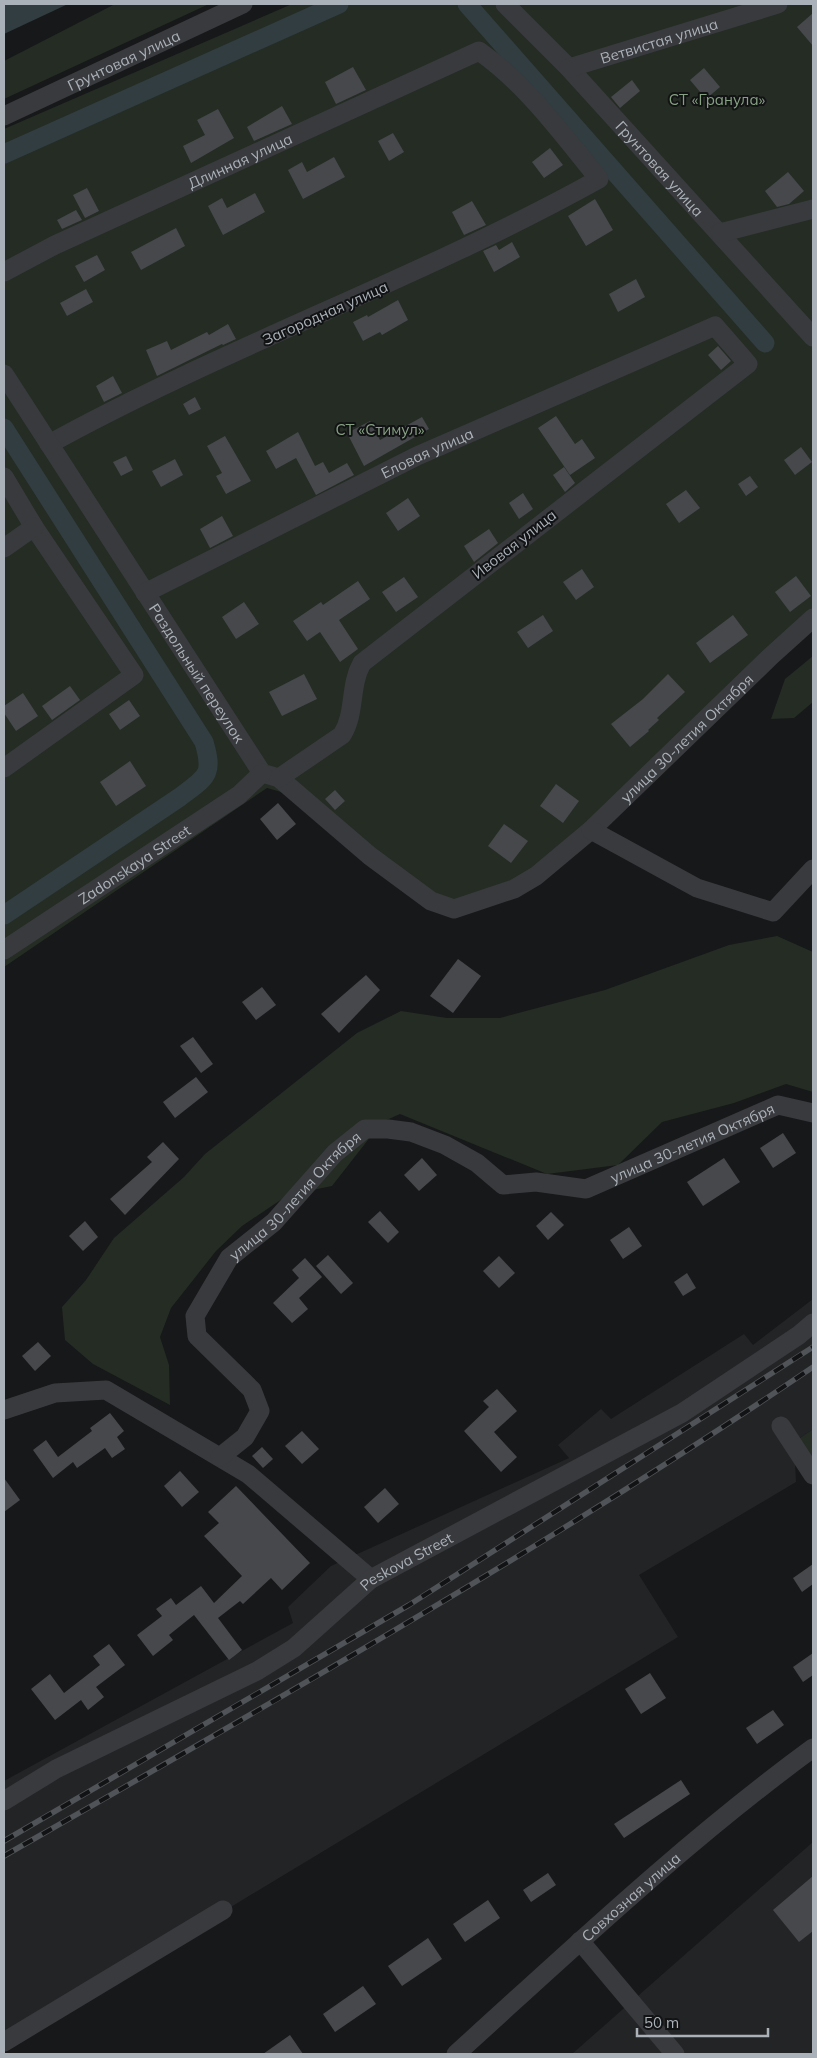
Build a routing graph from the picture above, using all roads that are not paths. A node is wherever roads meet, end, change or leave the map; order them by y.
1 (243, 4) edge
2 (505, 4) edge
3 (778, 4) edge
4 (569, 68) junction
5 (4, 116) edge
6 (599, 179) joint
7 (813, 208) edge
8 (720, 234) junction
9 (4, 272) edge
10 (714, 326) joint
11 (813, 337) edge
12 (4, 374) edge
13 (49, 444) junction
14 (4, 477) edge
15 (34, 527) junction
16 (4, 548) edge
17 (145, 593) junction
18 (813, 618) edge
19 (4, 768) edge
20 (271, 776) junction
21 (591, 830) junction
22 (813, 869) edge
23 (454, 909) joint
24 (4, 950) edge
25 (813, 1113) edge
26 (813, 1323) edge
27 (4, 1410) edge
28 (782, 1426) dead end
29 (220, 1457) junction
30 (813, 1475) edge
31 (371, 1579) junction
32 (813, 1748) edge
33 (4, 1801) edge
34 (223, 1910) dead end
35 (580, 1941) junction
36 (4, 2042) edge
37 (456, 2054) edge
38 (675, 2054) edge

1 - 5 street, Грунтовая улица
2 - 4 street, Грунтовая улица
3 - 4 street, Ветвистая улица
4 - 8 street, Грунтовая улица
6 - 9 street, Длинная улица
6 - 13 street, Загородная улица
7 - 8 street
8 - 11 street, Грунтовая улица
10 - 17 street, Еловая улица
10 - 20 street, Ивовая улица
12 - 13 street, Раздольный переулок
13 - 17 street, Раздольный переулок
14 - 15 street
15 - 16 street
15 - 19 street
17 - 20 street, Раздольный переулок
18 - 21 street, улица 30-летия Октября
20 - 23 street, Раздольный переулок
20 - 24 street, Zadonskaya Street
21 - 22 street
21 - 23 street, улица 30-летия Октября
25 - 29 street, улица 30-летия Октября
26 - 31 street, Peskova Street
27 - 29 street
28 - 30 street
29 - 31 street
31 - 33 street, Peskova Street
32 - 35 street, Совхозная улица
34 - 36 street
35 - 37 street, Совхозная улица
35 - 38 street

